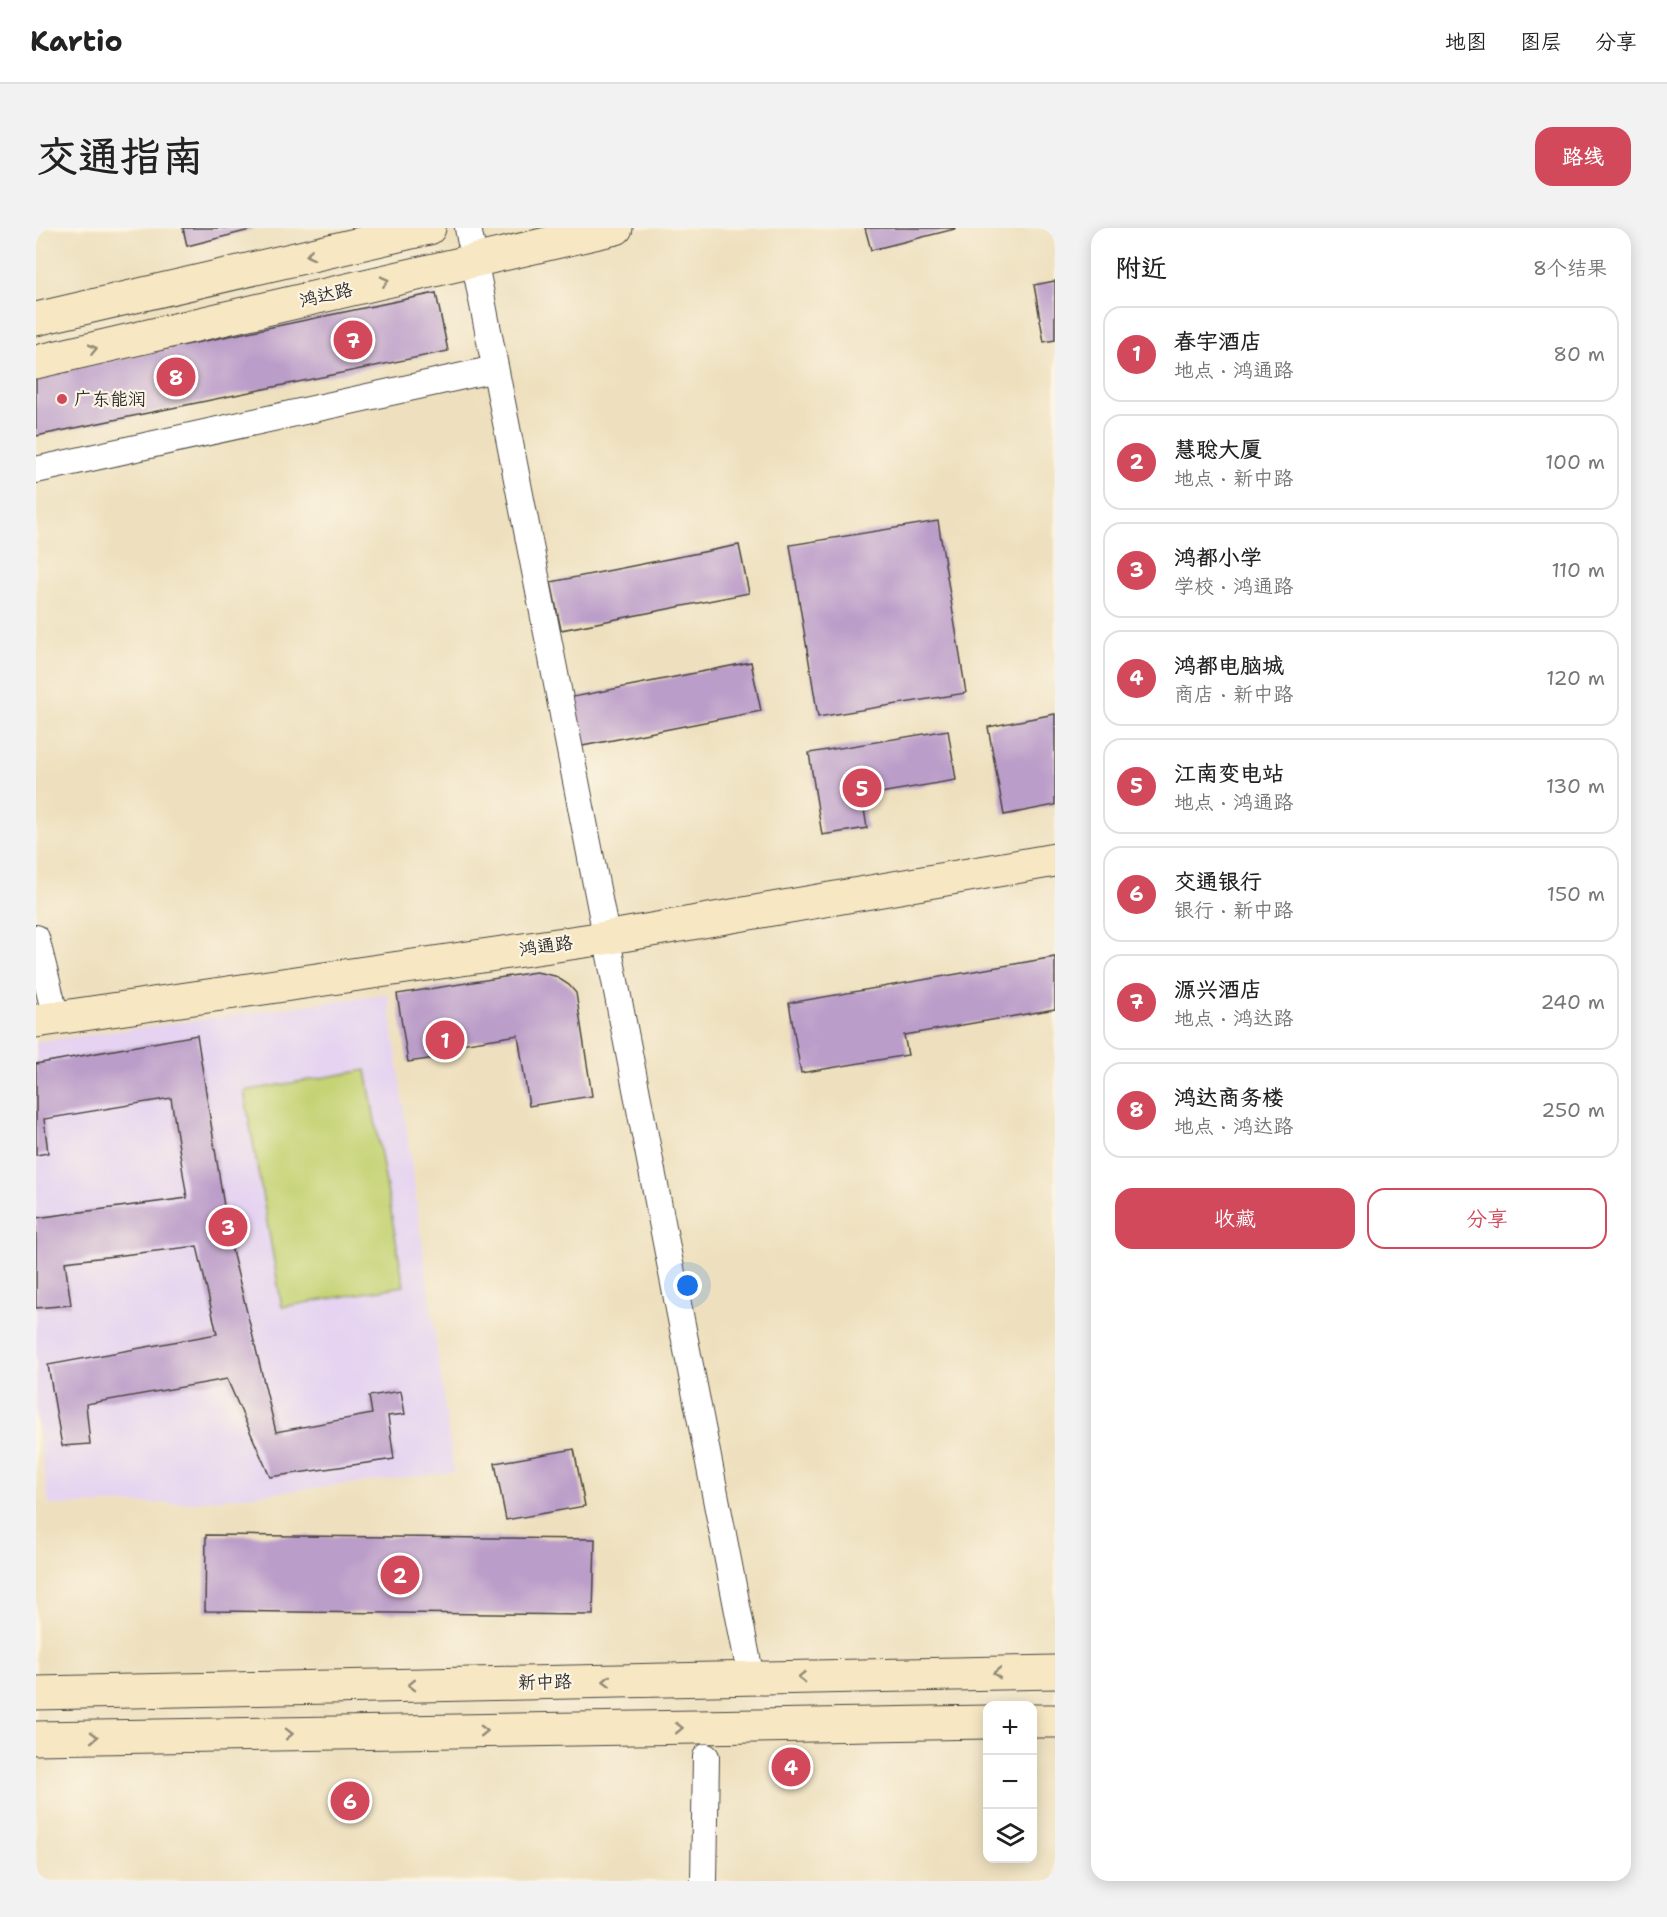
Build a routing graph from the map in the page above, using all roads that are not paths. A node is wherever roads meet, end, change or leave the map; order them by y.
1 (429, 228) edge
2 (468, 228) edge
3 (616, 228) edge
4 (474, 261) junction
5 (36, 319) edge
6 (36, 362) edge
7 (495, 369) junction
8 (36, 470) edge
9 (1055, 860) edge
10 (36, 938) edge
11 (605, 938) junction
12 (46, 1020) edge
13 (1055, 1672) edge
14 (751, 1678) junction
15 (36, 1693) edge
16 (1037, 1721) edge
17 (1055, 1721) edge
18 (983, 1722) edge
19 (36, 1738) edge
20 (706, 1757) dead end
21 (704, 1881) edge

1 -> 5 street
2 - 4 street
3 - 4 street, 鸿达路
6 -> 4 street, 鸿达路
4 - 7 street
7 - 8 street
7 - 11 street
9 - 11 street, 鸿通路
10 - 12 street
11 - 12 street, 鸿通路
11 - 14 street
13 -> 14 street, 新中路
14 -> 15 street, 新中路
16 - 17 street
19 -> 18 street
20 - 21 street

